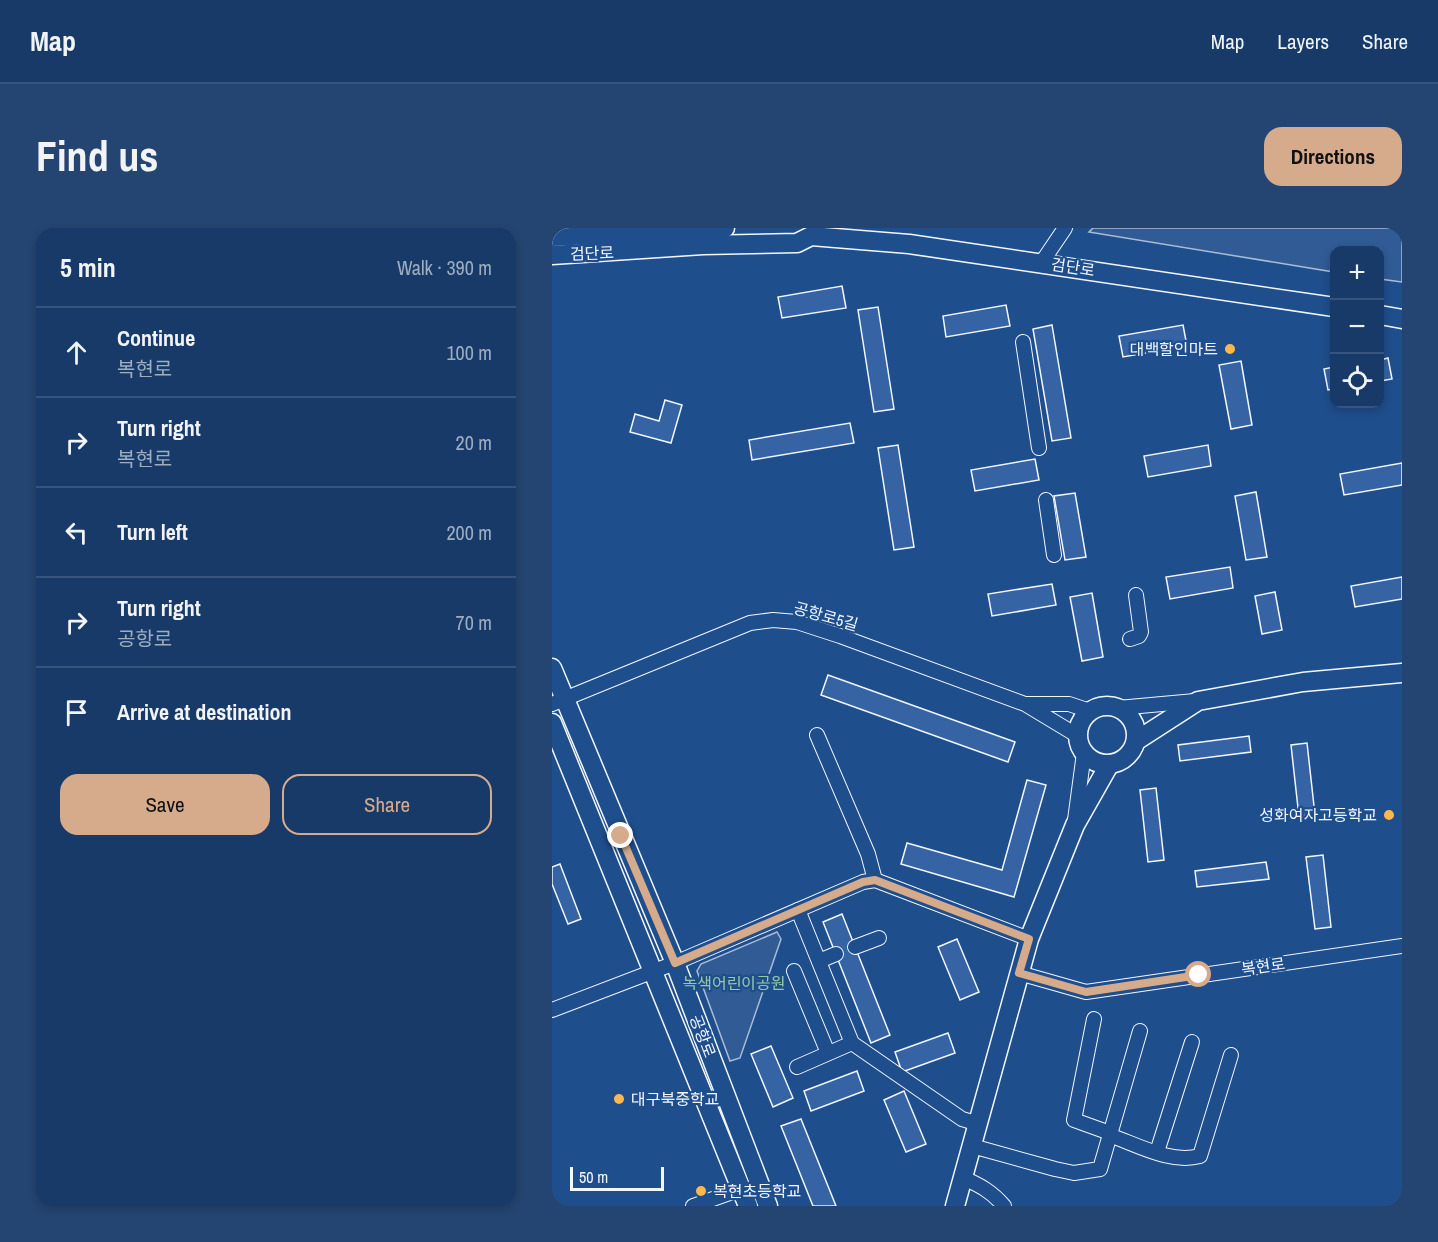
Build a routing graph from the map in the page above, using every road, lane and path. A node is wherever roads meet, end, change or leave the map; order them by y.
1 (725, 228) edge
2 (1065, 228) edge
3 (702, 229) edge
4 (806, 232) edge
5 (863, 234) edge
6 (552, 237) edge
7 (552, 255) edge
8 (1042, 262) junction
9 (1330, 306) edge
10 (1384, 316) edge
11 (1402, 319) edge
12 (1023, 342) dead end
13 (1039, 448) dead end
14 (1046, 500) dead end
15 (1054, 555) dead end
16 (1136, 596) dead end
17 (1130, 639) dead end
18 (552, 668) edge
19 (1402, 673) edge
20 (558, 701) edge
21 (1198, 701) junction
22 (1025, 704) junction
23 (1119, 708) junction
24 (1090, 711) junction
25 (552, 723) edge
26 (817, 735) dead end
27 (1078, 736) junction
28 (1136, 741) junction
29 (1084, 753) junction
30 (1109, 765) junction
31 (1075, 825) junction
32 (875, 880) junction
33 (798, 910) junction
34 (879, 938) dead end
35 (1029, 939) junction
36 (1402, 946) edge
37 (855, 947) dead end
38 (836, 954) dead end
39 (819, 961) junction
40 (675, 963) junction
41 (652, 970) junction
42 (794, 971) dead end
43 (1019, 973) junction
44 (552, 1010) edge
45 (1094, 1019) dead end
46 (1140, 1031) dead end
47 (1192, 1042) dead end
48 (852, 1043) junction
49 (828, 1053) junction
50 (1231, 1055) dead end
51 (797, 1067) dead end
52 (979, 1124) junction
53 (1110, 1134) junction
54 (972, 1146) junction
55 (1157, 1152) junction
56 (963, 1178) junction
57 (744, 1198) edge
58 (709, 1203) edge
59 (693, 1206) edge
60 (768, 1206) edge
61 (955, 1206) edge
62 (1004, 1206) edge

1 - 3 main road, 검단로
2 - 8 street
3 - 6 main road, 검단로
4 - 5 main road, 검단로
4 - 7 main road, 검단로
5 - 8 main road, 검단로
8 - 9 main road, 검단로
10 - 11 main road
12 - 13 street
14 - 15 street
16 - 17 street
18 - 20 main road, 공항로
19 - 21 main road
20 - 22 street, 공항로5길
20 - 40 main road, 공항로
21 - 23 street
21 - 28 main road
22 - 24 street
22 - 27 street
23 - 24 main road
23 - 28 main road
24 - 27 main road
25 - 41 main road, 공항로
26 - 32 street
27 - 29 main road
28 - 30 main road
29 - 30 main road
29 - 31 street
30 - 31 main road
31 - 35 main road
32 - 33 street
32 - 35 street
33 - 39 street
33 - 40 street
34 - 37 street
35 - 43 main road
36 - 43 street, 복현로
38 - 39 street
39 - 48 street
40 - 41 street
40 - 60 main road, 공항로
41 - 44 street
41 - 57 main road, 공항로
42 - 49 street
43 - 52 main road
45 - 53 street
46 - 53 street
47 - 55 street
48 - 49 street
48 - 52 street
49 - 51 street
50 - 55 street
52 - 54 main road
53 - 54 street
53 - 55 street
54 - 56 main road
56 - 61 main road
56 - 62 street
57 - 58 street
58 - 59 street

